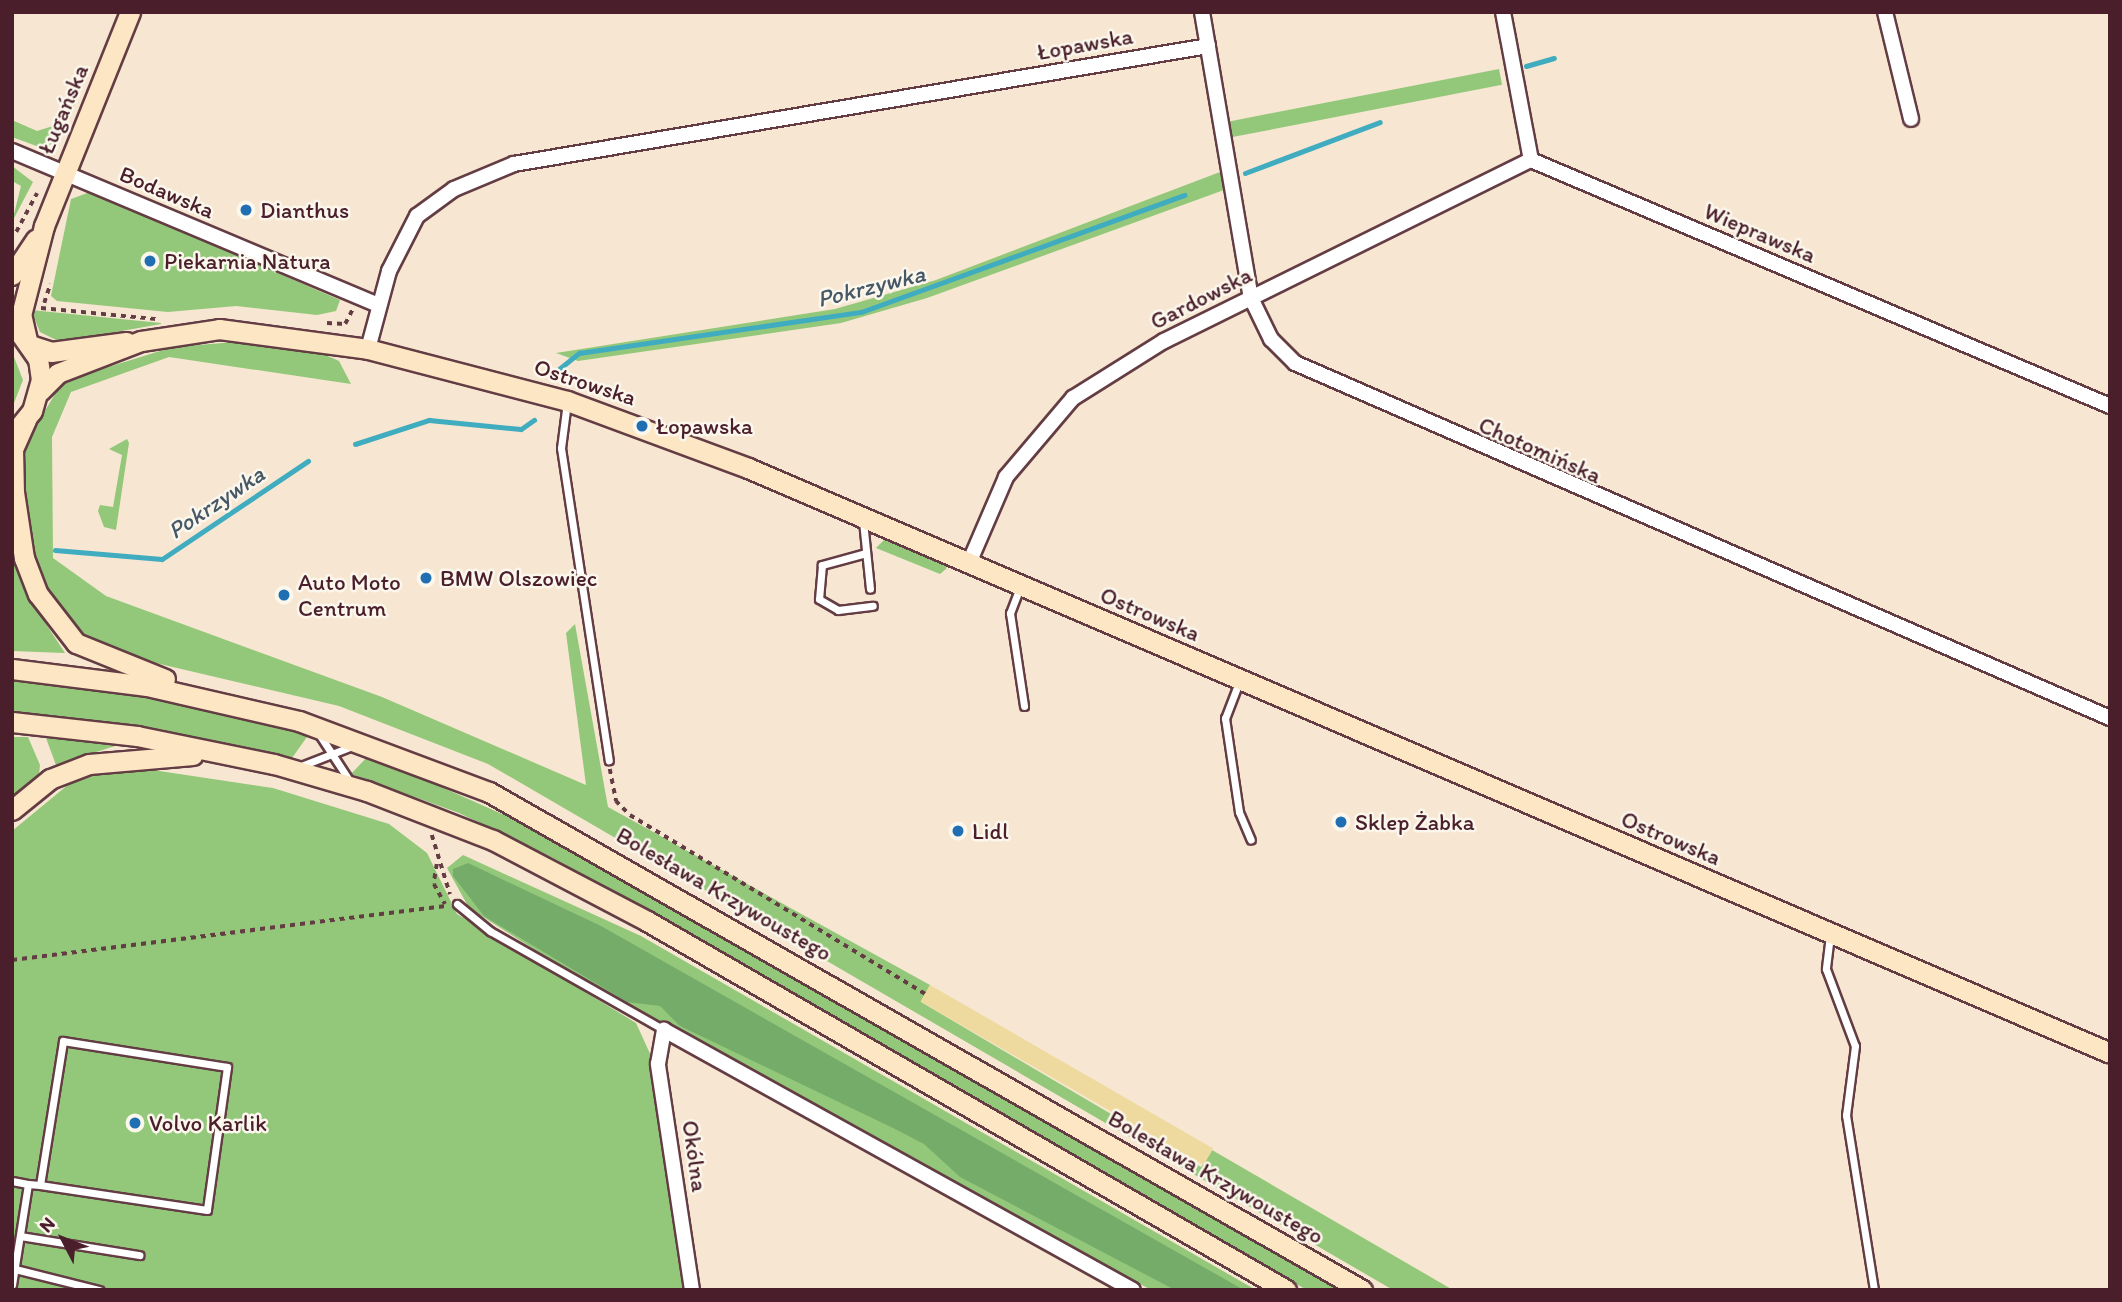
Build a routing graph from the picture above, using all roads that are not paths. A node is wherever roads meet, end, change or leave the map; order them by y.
1 (130, 12) edge
2 (1202, 12) edge
3 (1503, 12) edge
4 (1885, 12) edge
5 (1208, 46) junction
6 (1911, 119) dead end
7 (12, 151) edge
8 (1531, 160) junction
9 (64, 173) junction
10 (44, 226) junction
11 (12, 275) edge
12 (1251, 298) junction
13 (379, 305) junction
14 (23, 337) edge
15 (141, 341) junction
16 (368, 349) junction
17 (40, 391) junction
18 (567, 401) junction
19 (2110, 405) edge
20 (19, 426) edge
21 (863, 516) junction
22 (866, 553) junction
23 (969, 563) junction
24 (1020, 585) junction
25 (870, 589) dead end
26 (873, 606) dead end
27 (12, 668) edge
28 (1240, 679) junction
29 (228, 702) junction
30 (1024, 706) dead end
31 (2110, 718) edge
32 (299, 721) junction
33 (12, 722) edge
34 (366, 743) junction
35 (332, 754) junction
36 (236, 756) junction
37 (609, 760) road end
38 (287, 768) junction
39 (367, 791) junction
40 (12, 810) edge
41 (1251, 840) dead end
42 (457, 904) road end
43 (1830, 934) junction
44 (664, 1030) junction
45 (2110, 1053) edge
46 (12, 1181) edge
47 (28, 1184) junction
48 (40, 1185) junction
49 (20, 1236) junction
50 (139, 1255) dead end
51 (15, 1269) junction
52 (12, 1285) edge
53 (99, 1290) edge
54 (692, 1290) edge
55 (1133, 1290) edge
56 (1286, 1290) edge
57 (1362, 1290) edge
58 (1874, 1290) edge

1 - 9 main road, Ługańska
2 - 5 street, Chotomińska
3 - 8 street
4 - 6 street
5 - 12 street, Chotomińska
5 - 13 street, Łopawska
7 - 9 street, Bodawska
8 - 12 street, Gardowska
8 - 19 street, Wieprawska
9 - 10 main road, Ługańska
9 - 13 street, Bodawska
10 - 11 main road, Ługańska
10 - 14 main road, Ługańska
12 - 23 street, Gardowska
12 - 31 street, Chotomińska
13 - 16 street
14 - 15 main road, Ostrowska
14 - 17 main road, Ługańska
15 - 16 main road, Ostrowska
15 - 17 main road, Ostrowska
16 - 18 main road, Ostrowska
17 - 20 main road
18 - 21 main road, Ostrowska
18 - 37 lane
20 - 29 main road
21 - 22 lane
21 - 23 main road, Ostrowska
22 - 25 lane
22 - 26 lane
23 - 24 main road, Ostrowska
24 - 28 main road, Ostrowska
24 - 30 lane
27 - 29 main road, Bolesława Krzywoustego
28 - 41 lane
28 - 43 main road, Ostrowska
29 - 32 main road, Bolesława Krzywoustego
32 - 34 main road, Bolesława Krzywoustego
32 - 35 lane
33 - 36 main road
34 - 35 lane
34 - 57 main road, Bolesława Krzywoustego
35 - 38 lane
35 - 39 lane
36 - 38 main road
36 - 40 main road
38 - 39 main road
39 - 56 main road
42 - 44 lane
43 - 45 main road, Ostrowska
43 - 58 lane
44 - 54 street, Okólna
44 - 55 street
46 - 47 lane
47 - 48 lane
47 - 49 lane
48 - 48 lane
49 - 50 lane
49 - 51 lane
51 - 52 lane
51 - 53 lane

